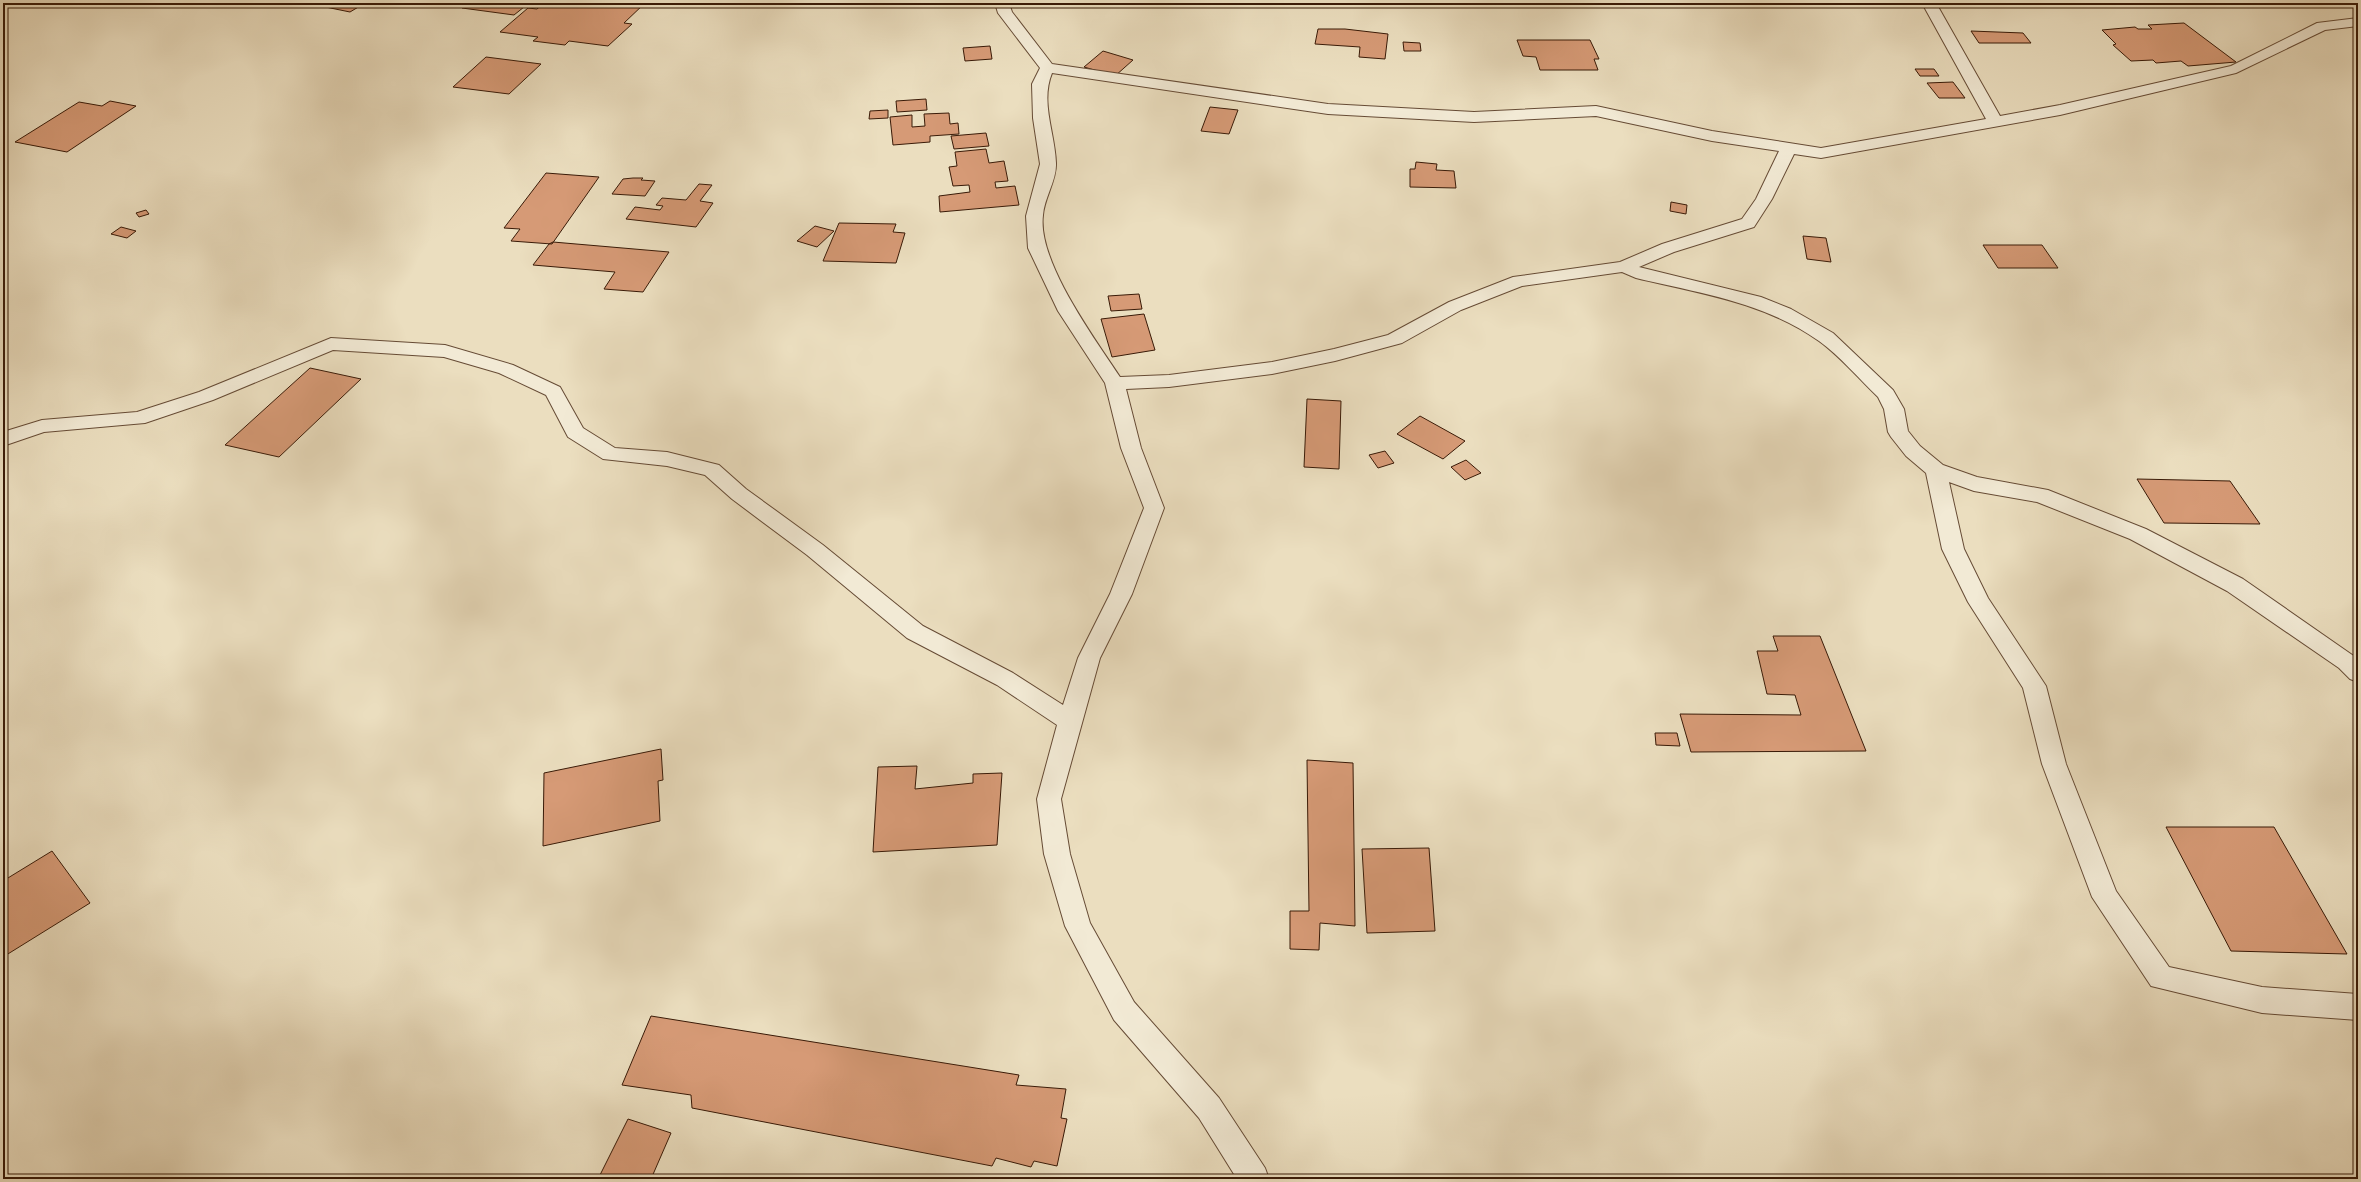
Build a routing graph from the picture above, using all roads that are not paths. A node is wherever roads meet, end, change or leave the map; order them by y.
1 (1002, 3) edge
2 (1929, 3) edge
3 (2358, 22) edge
4 (1047, 68) junction
5 (1996, 122) junction
6 (1789, 148) junction
7 (1624, 267) junction
8 (1115, 383) junction
9 (3, 439) edge
10 (1936, 470) junction
11 (2358, 673) edge
12 (1070, 721) junction
13 (2358, 1007) edge
14 (1254, 1179) edge

1 - 4 street
2 - 5 street
3 - 5 street
4 - 6 street
4 - 8 street
5 - 6 street
6 - 7 street
7 - 8 street
7 - 10 street
8 - 12 street
9 - 12 street
10 - 11 street
10 - 13 street
12 - 14 street

